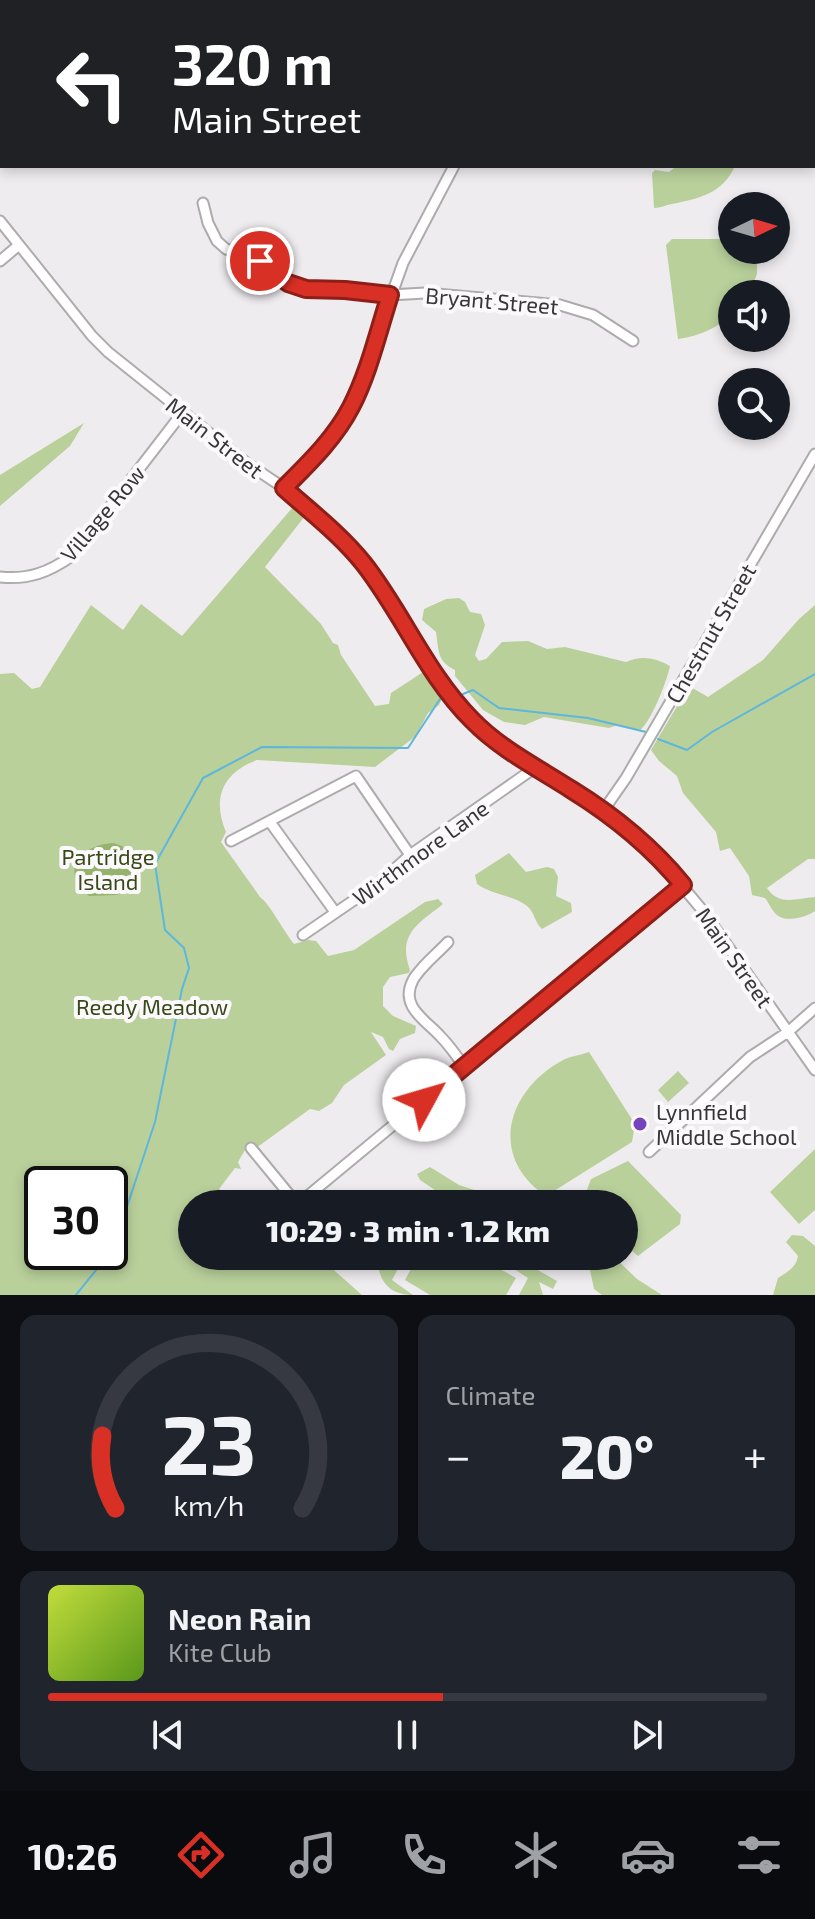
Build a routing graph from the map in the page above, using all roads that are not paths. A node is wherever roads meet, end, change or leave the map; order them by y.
1 (453, 168) edge
2 (203, 203) dead end
3 (0, 221) edge
4 (19, 245) junction
5 (0, 261) edge
6 (390, 295) junction
7 (633, 341) dead end
8 (183, 412) junction
9 (815, 454) edge
10 (284, 488) junction
11 (0, 577) edge
12 (536, 767) junction
13 (603, 811) junction
14 (270, 822) junction
15 (231, 841) dead end
16 (410, 855) junction
17 (683, 885) junction
18 (335, 912) junction
19 (303, 935) dead end
20 (448, 942) dead end
21 (815, 1008) edge
22 (788, 1032) junction
23 (465, 1067) junction
24 (815, 1070) edge
25 (251, 1148) dead end
26 (649, 1152) dead end
27 (286, 1190) edge
28 (315, 1190) edge

1 - 6 street
2 - 6 street, Bryant Street
3 - 4 street, Main Street
4 - 5 street
4 - 8 street, Main Street
6 - 7 street, Bryant Street
6 - 10 street
8 - 10 street, Main Street
8 - 11 street, Village Row
9 - 13 street, Chestnut Street
10 - 12 street, Main Street
12 - 13 street, Main Street
12 - 16 street, Wirthmore Lane
13 - 17 street, Main Street
14 - 15 street
14 - 16 street
14 - 18 street
16 - 18 street, Wirthmore Lane
17 - 22 street, Main Street
17 - 23 street
18 - 19 street, Wirthmore Lane
20 - 23 street
21 - 22 street
22 - 24 street, Main Street
22 - 26 street
23 - 28 street
25 - 27 street

